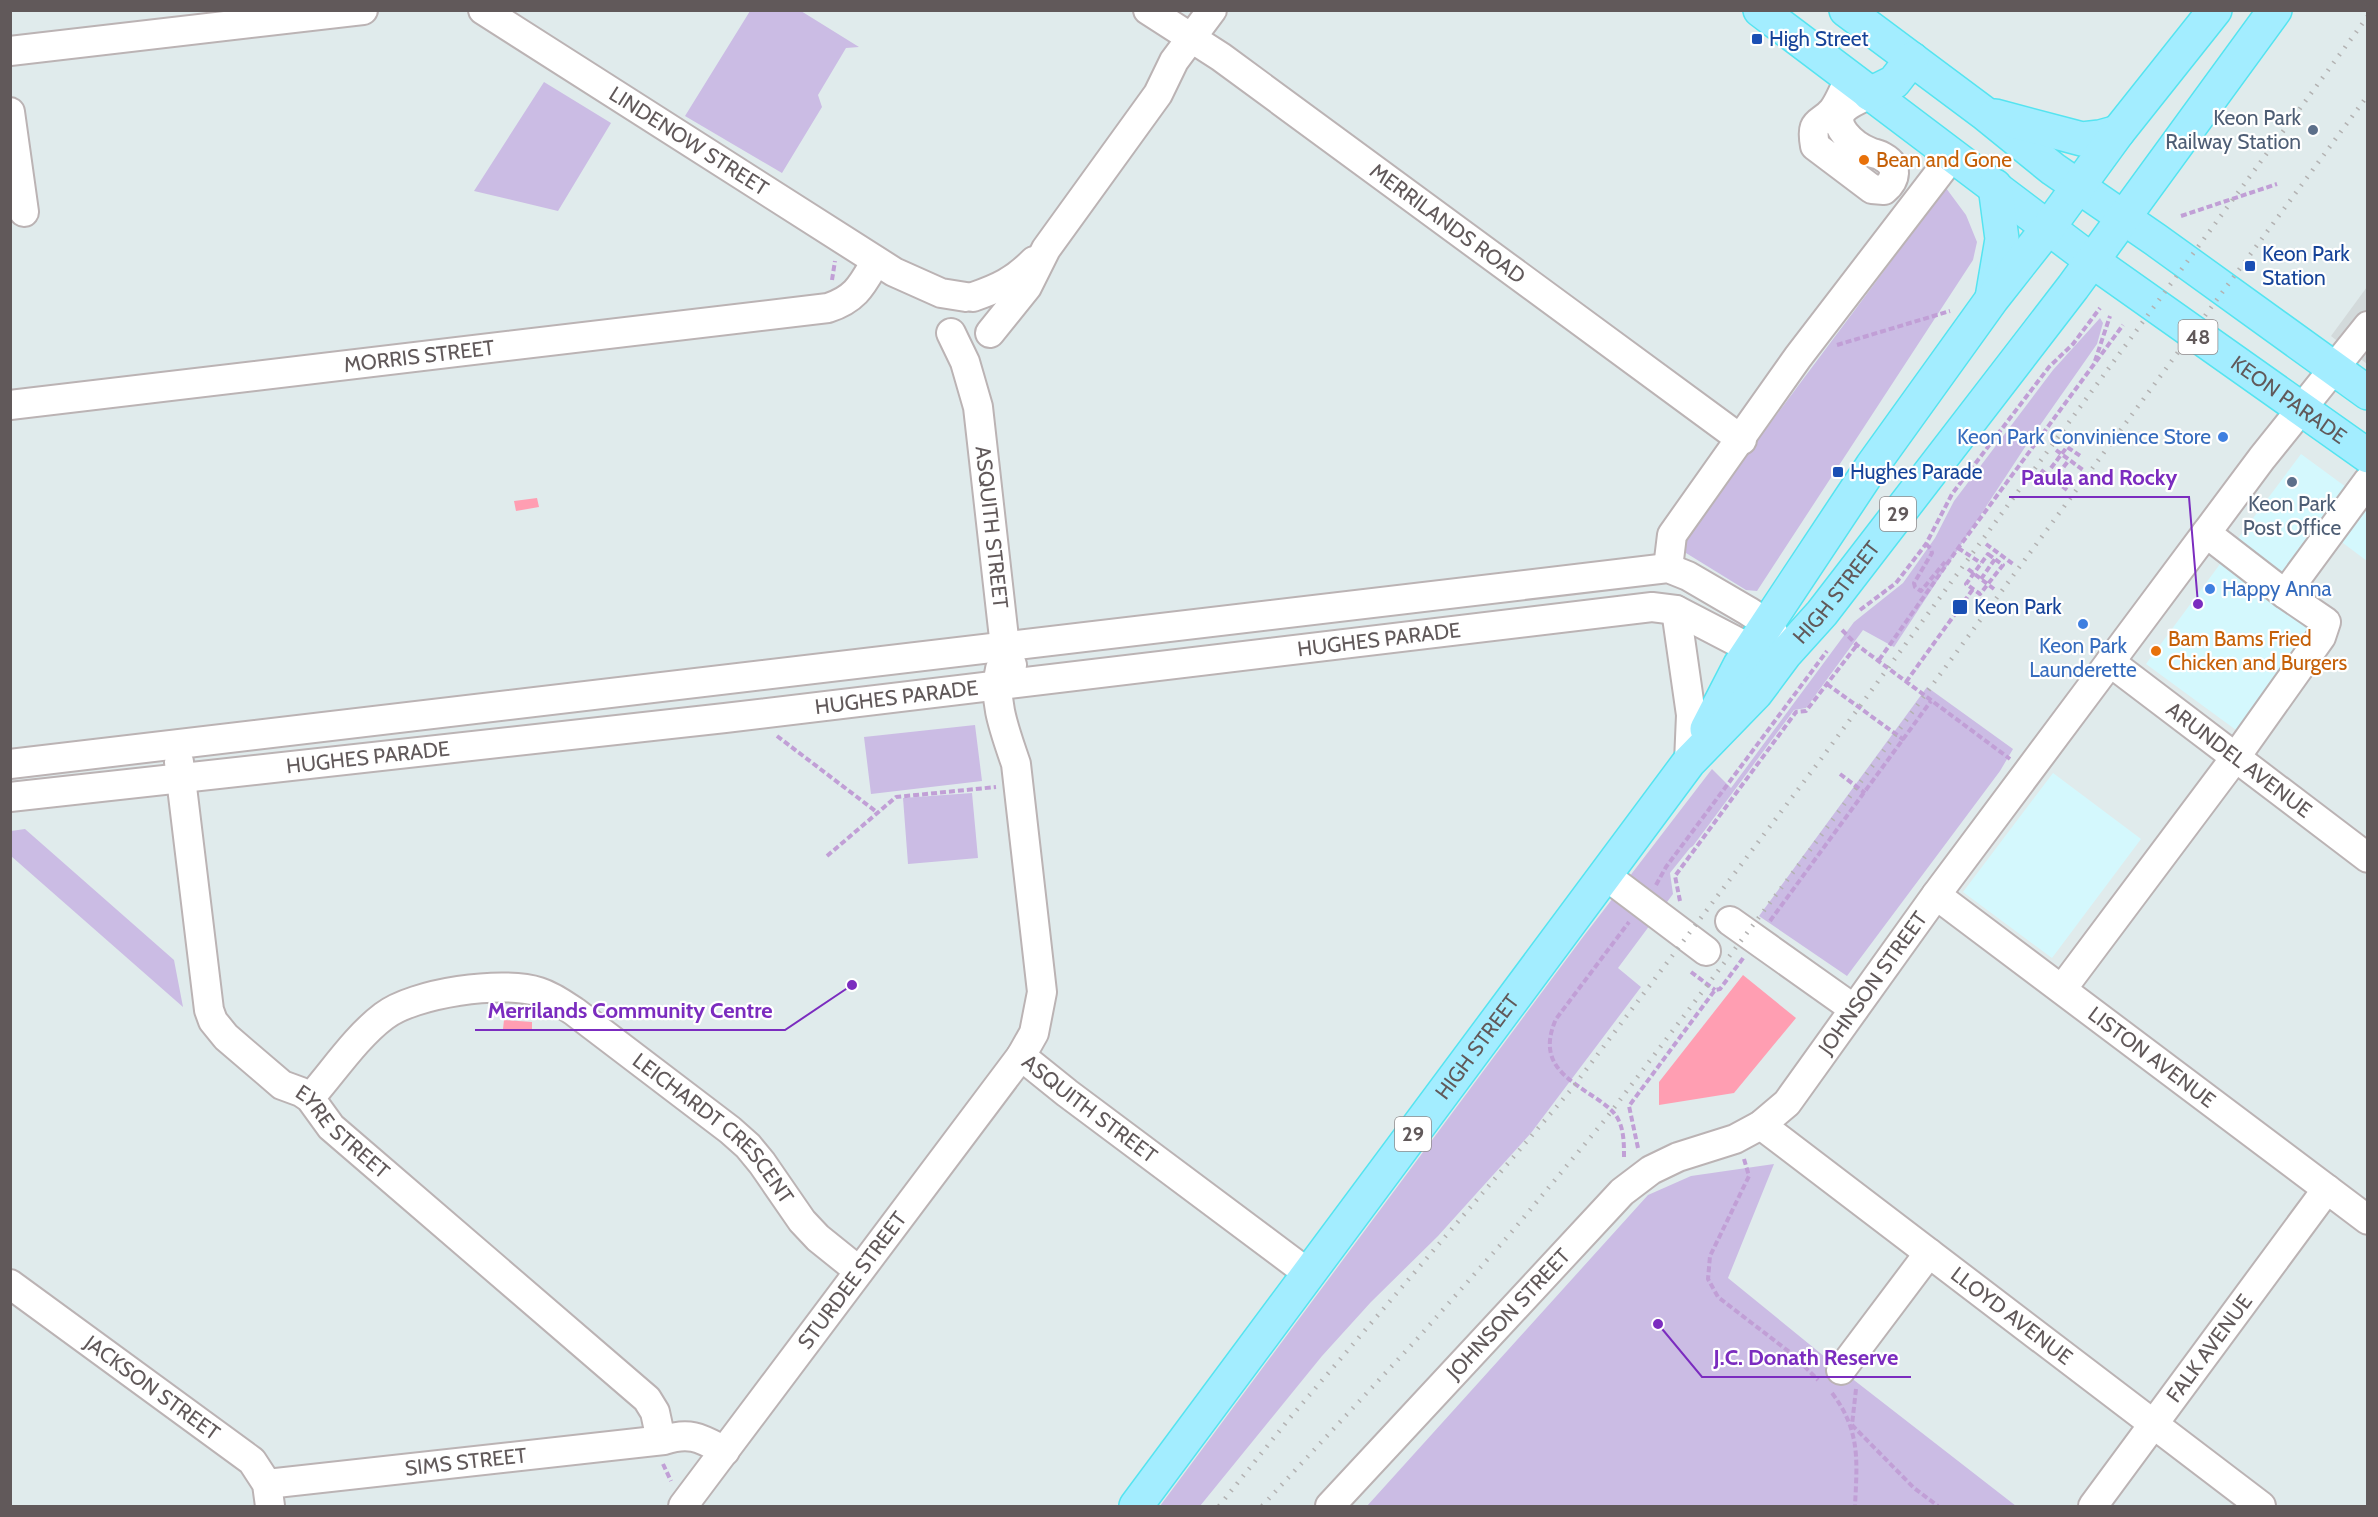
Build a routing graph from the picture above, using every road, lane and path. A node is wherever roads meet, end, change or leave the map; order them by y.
1 (363, 10) edge
2 (1149, 10) edge
3 (1212, 10) edge
4 (1225, 10) edge
5 (1760, 10) edge
6 (1846, 10) edge
7 (2215, 10) edge
8 (2275, 10) edge
9 (483, 11) edge
10 (1197, 41) junction
11 (10, 51) edge
12 (1912, 58) junction
13 (1860, 86) junction
14 (10, 112) edge
15 (1984, 113) junction
16 (2118, 132) junction
17 (1953, 155) junction
18 (2277, 184) dead end
19 (1995, 186) junction
20 (2079, 186) junction
21 (24, 212) dead end
22 (2123, 216) junction
23 (2181, 216) dead end
24 (2048, 228) junction
25 (1046, 249) junction
26 (835, 260) dead end
27 (2091, 260) junction
28 (885, 267) junction
29 (969, 297) junction
30 (829, 298) junction
31 (1992, 299) junction
32 (2100, 308) dead end
33 (1950, 311) dead end
34 (2110, 316) dead end
35 (2124, 325) dead end
36 (2367, 326) edge
37 (950, 331) junction
38 (988, 334) junction
39 (1798, 357) junction
40 (2093, 366) junction
41 (2334, 370) junction
42 (2367, 393) edge
43 (10, 405) edge
44 (978, 407) junction
45 (2301, 410) junction
46 (1742, 440) junction
47 (2056, 450) dead end
48 (2367, 456) edge
49 (2082, 457) dead end
50 (2069, 460) junction
51 (2051, 468) dead end
52 (2041, 470) dead end
53 (2083, 470) dead end
54 (2058, 474) dead end
55 (2367, 481) edge
56 (2067, 490) dead end
57 (2206, 533) junction
58 (1926, 544) junction
59 (1986, 544) dead end
60 (1959, 547) junction
61 (1995, 559) junction
62 (1981, 563) junction
63 (2013, 564) dead end
64 (1668, 568) junction
65 (1968, 569) dead end
66 (1578, 579) junction
67 (1981, 579) junction
68 (1973, 589) junction
69 (1994, 589) dead end
70 (2285, 594) junction
71 (1676, 610) junction
72 (1855, 614) dead end
73 (1584, 615) junction
74 (1848, 622) dead end
75 (1842, 630) junction
76 (1760, 636) junction
77 (1835, 640) dead end
78 (1857, 645) junction
79 (1005, 647) junction
80 (1828, 649) dead end
81 (1785, 654) junction
82 (1879, 660) junction
83 (2109, 662) junction
84 (719, 680) junction
85 (1906, 682) junction
86 (1007, 684) junction
87 (1827, 684) junction
88 (1800, 686) dead end
89 (1931, 701) junction
90 (725, 718) junction
91 (776, 736) dead end
92 (1904, 740) junction
93 (177, 745) junction
94 (2235, 758) junction
95 (1689, 762) junction
96 (10, 764) edge
97 (2029, 772) junction
98 (1017, 774) junction
99 (1840, 774) dead end
100 (180, 780) junction
101 (1865, 793) junction
102 (10, 797) edge
103 (879, 813) junction
104 (827, 855) dead end
105 (2367, 858) edge
106 (1605, 875) junction
107 (1936, 896) junction
108 (1681, 905) dead end
109 (1730, 921) dead end
110 (1769, 922) dead end
111 (1745, 956) dead end
112 (1699, 962) joint
113 (2062, 989) junction
114 (1715, 990) junction
115 (1854, 1009) junction
116 (1021, 1056) junction
117 (310, 1098) junction
118 (1761, 1125) junction
119 (1638, 1148) dead end
120 (1745, 1163) dead end
121 (2327, 1189) junction
122 (2367, 1220) edge
123 (1929, 1253) junction
124 (859, 1271) junction
125 (1309, 1274) junction
126 (10, 1284) edge
127 (1849, 1377) joint
128 (2153, 1424) junction
129 (1852, 1425) junction
130 (663, 1448) junction
131 (725, 1451) junction
132 (702, 1480) junction
133 (671, 1481) dead end
134 (269, 1495) edge
135 (683, 1506) edge
136 (1136, 1506) edge
137 (1330, 1506) edge
138 (1855, 1506) edge
139 (1938, 1506) edge
140 (2093, 1506) edge
141 (2261, 1506) edge

1 - 11 street
2 - 10 street, MERRILANDS ROAD
3 - 10 street
4 - 10 street
5 - 13 main road, 48
6 - 12 main road, 48
7 - 16 main road, HIGH STREET / 29
8 - 22 main road, HIGH STREET / 29
9 - 28 street, LINDENOW STREET
10 - 25 street
10 - 46 street, MERRILANDS ROAD
12 - 13 main road
12 - 15 main road, 48
13 - 17 main road, 48
14 - 21 street
15 - 16 main road
15 - 20 main road, 48
16 - 20 main road, HIGH STREET / 29
17 - 19 main road, 48
17 - 39 street
18 - 23 path
19 - 24 main road, 48
19 - 31 main road
20 - 22 main road, 48
20 - 24 main road, HIGH STREET / 29
22 - 27 main road, HIGH STREET / 29
22 - 41 main road, 48
24 - 27 main road, 48
24 - 31 main road, HIGH STREET / 29
25 - 29 street
25 - 38 street
26 - 30 path
27 - 45 main road, KEON PARADE / 48
27 - 81 main road, HIGH STREET / 29
28 - 29 street, LINDENOW STREET
28 - 30 street, MORRIS STREET
28 - 37 street, LINDENOW STREET
29 - 37 street
29 - 38 street
30 - 43 street, MORRIS STREET
31 - 76 main road, HIGH STREET / 29
32 - 58 path
33 - 39 path
34 - 40 path
35 - 40 path
36 - 41 street, JOHNSON STREET
37 - 38 street
37 - 44 street, ASQUITH STREET
38 - 44 street, ASQUITH STREET
39 - 46 street
40 - 60 path
41 - 42 main road, 48
41 - 45 street, JOHNSON STREET
44 - 79 street, ASQUITH STREET
45 - 48 main road, KEON PARADE / 48
45 - 57 street, JOHNSON STREET
46 - 64 street
47 - 50 path, bridge
49 - 51 path
50 - 53 path, bridge
50 - 54 path
52 - 56 path
55 - 70 street
57 - 70 street
57 - 83 street, JOHNSON STREET
58 - 60 path
58 - 72 path
59 - 63 path
60 - 62 path
60 - 82 path
61 - 62 path
61 - 67 path
61 - 68 path
62 - 68 path
64 - 66 street, HUGHES PARADE
64 - 76 street, HUGHES PARADE
65 - 67 path, bridge
66 - 73 street
66 - 79 street, HUGHES PARADE
67 - 69 path, bridge
68 - 85 path
70 - 94 street
71 - 73 street, HUGHES PARADE
71 - 76 street, HUGHES PARADE
71 - 95 street
73 - 86 street, HUGHES PARADE
74 - 75 path
75 - 77 path
75 - 78 path
76 - 81 street, HUGHES PARADE
76 - 95 main road, HIGH STREET / 29
78 - 82 path
78 - 87 path
79 - 84 street, HUGHES PARADE
79 - 86 street, ASQUITH STREET
80 - 88 path
81 - 95 main road, HIGH STREET / 29
82 - 85 path
83 - 94 street, ARUNDEL AVENUE
83 - 97 street, JOHNSON STREET
84 - 90 street
84 - 93 street, HUGHES PARADE
85 - 89 path
86 - 90 street, HUGHES PARADE
86 - 98 street, ASQUITH STREET
87 - 92 path
87 - 108 path
89 - 92 path
89 - 97 path
90 - 100 street, HUGHES PARADE
91 - 103 path
92 - 101 path
93 - 96 street, HUGHES PARADE
93 - 100 street, EYRE STREET
94 - 105 street, ARUNDEL AVENUE
94 - 113 street
95 - 106 main road, HIGH STREET / 29
97 - 107 street, JOHNSON STREET
98 - 103 path
98 - 116 street, ASQUITH STREET
99 - 101 path
100 - 102 street, HUGHES PARADE
100 - 117 street, EYRE STREET
101 - 110 path
103 - 104 path
106 - 112 street
106 - 125 main road, HIGH STREET / 29
107 - 113 street, LISTON AVENUE
107 - 115 street, JOHNSON STREET
109 - 115 street
111 - 114 path
112 - 114 path
113 - 121 street, LISTON AVENUE
114 - 119 path
115 - 118 street, JOHNSON STREET
116 - 124 street, STURDEE STREET
116 - 125 street, ASQUITH STREET
117 - 124 street, LEICHARDT CRESCENT
117 - 130 street, EYRE STREET
118 - 123 street, LLOYD AVENUE
118 - 137 street, JOHNSON STREET
120 - 129 path
121 - 122 street, LISTON AVENUE
121 - 128 street, FALK AVENUE
123 - 127 street
123 - 128 street, LLOYD AVENUE
124 - 131 street, STURDEE STREET
125 - 136 main road, HIGH STREET / 29
126 - 134 street, JACKSON STREET
127 - 129 path
128 - 140 street, FALK AVENUE
128 - 141 street, LLOYD AVENUE
129 - 138 path
129 - 139 path
130 - 131 street, SIMS STREET
130 - 132 street
130 - 133 path
130 - 134 street, SIMS STREET
131 - 132 street, STURDEE STREET
132 - 135 street, STURDEE STREET

